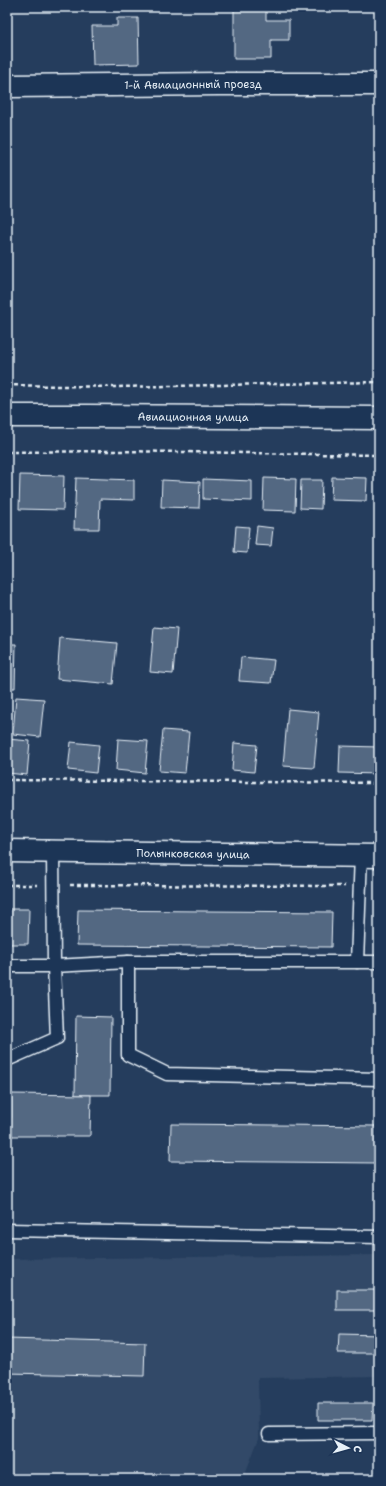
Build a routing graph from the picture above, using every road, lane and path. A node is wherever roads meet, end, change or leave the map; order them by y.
1 (379, 84) edge
2 (7, 86) edge
3 (379, 382) edge
4 (7, 385) edge
5 (7, 416) edge
6 (379, 418) edge
7 (7, 452) edge
8 (379, 455) edge
9 (7, 780) edge
10 (379, 783) edge
11 (53, 850) junction
12 (7, 851) edge
13 (370, 855) edge
14 (7, 885) edge
15 (54, 885) junction
16 (347, 886) dead end
17 (128, 962) junction
18 (358, 962) junction
19 (379, 962) edge
20 (7, 966) edge
21 (54, 966) junction
22 (7, 1060) edge
23 (379, 1079) edge
24 (7, 1230) edge
25 (379, 1237) edge
26 (379, 1433) edge
27 (269, 1434) dead end

1 - 2 street, 1-й Авиационный проезд
3 - 4 path
5 - 6 street, Авиационная улица
7 - 8 path
9 - 10 path
11 - 12 street, Полынковская улица
11 - 13 street, Полынковская улица
11 - 15 lane
13 - 18 lane
14 - 15 path
15 - 16 path
15 - 21 lane
17 - 18 lane
17 - 21 lane
17 - 23 lane
18 - 19 lane
20 - 21 lane
21 - 22 lane
24 - 25 lane
26 - 27 lane

